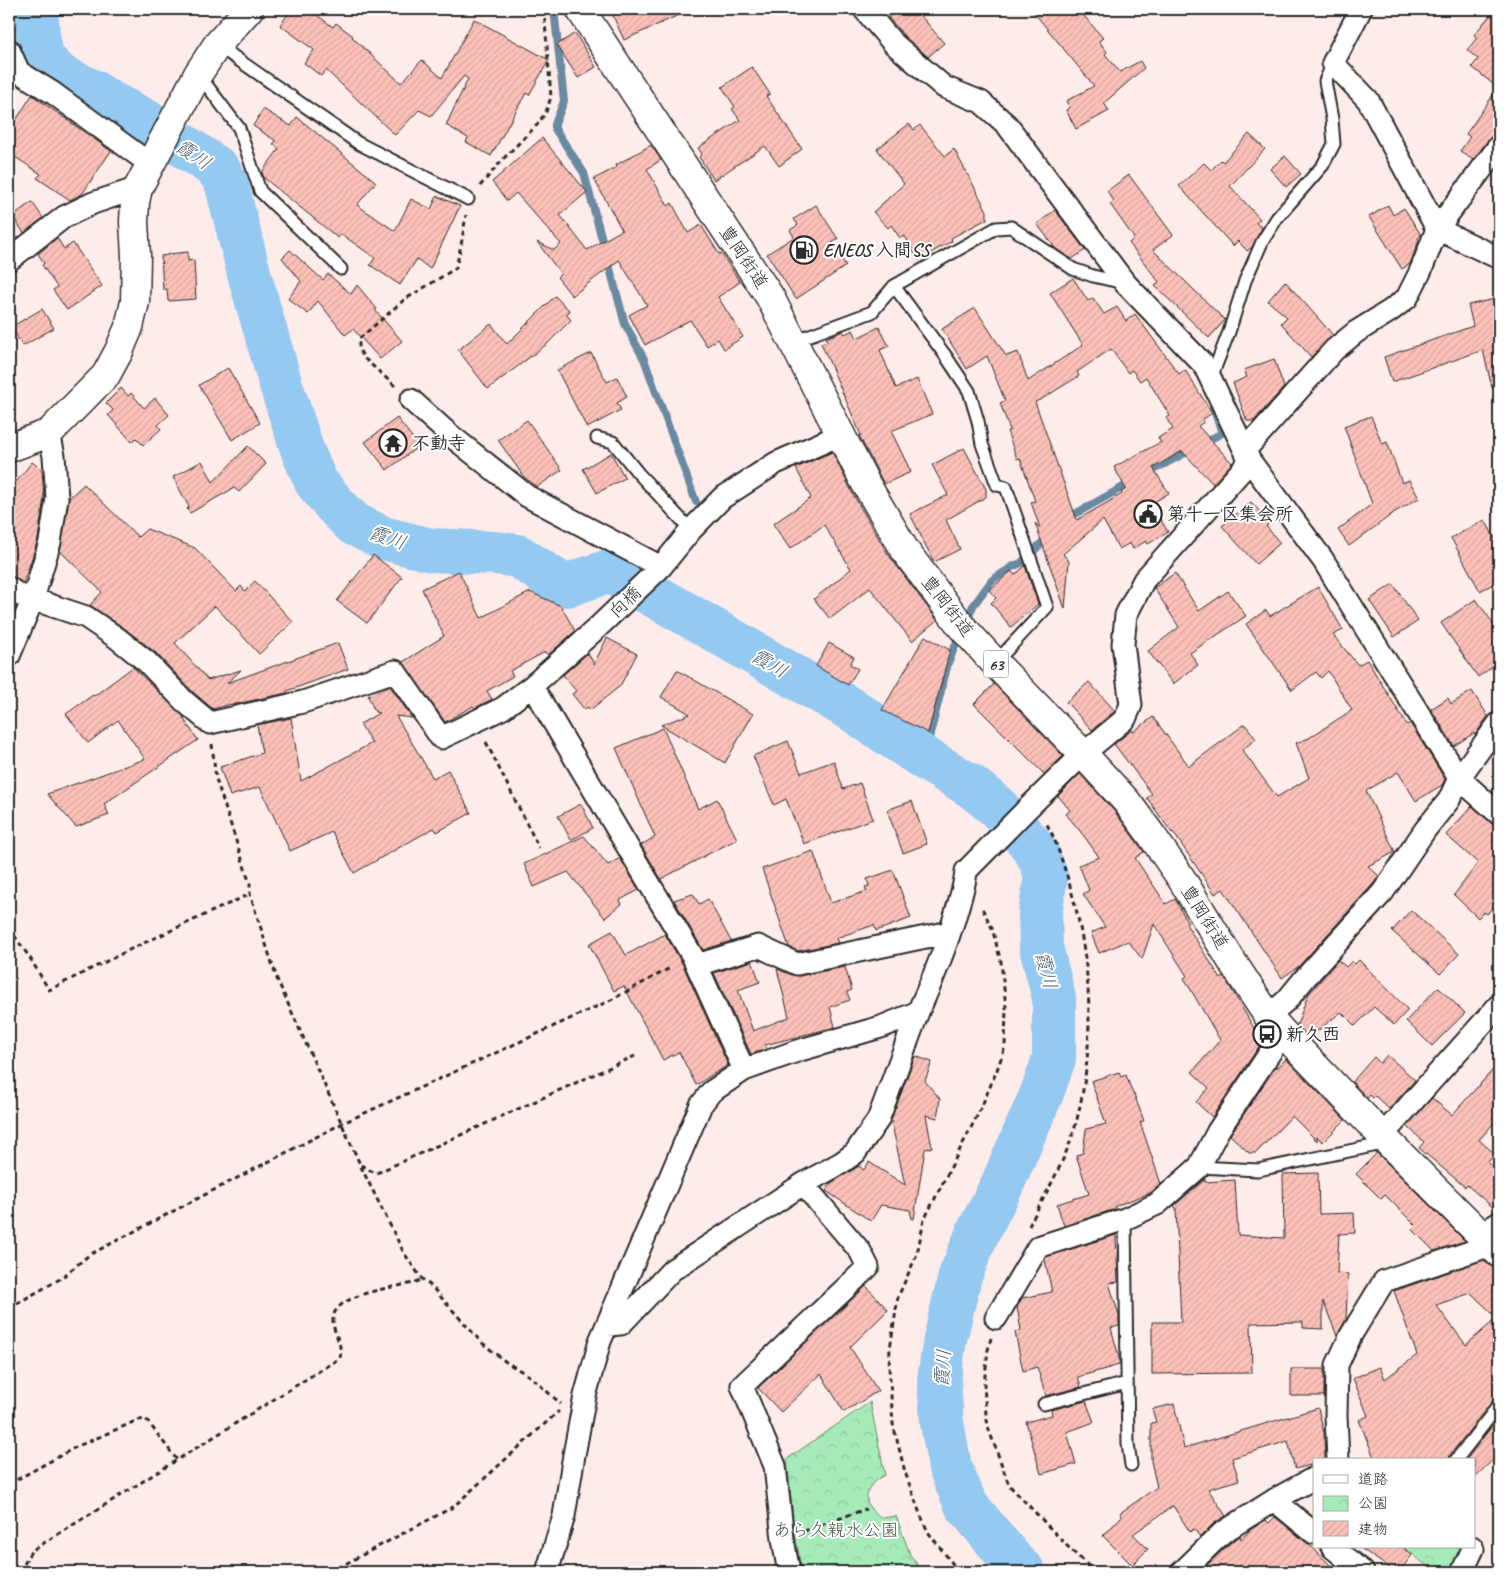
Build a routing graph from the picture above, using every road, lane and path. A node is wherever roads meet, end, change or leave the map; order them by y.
1 (249, 9) edge
2 (580, 9) edge
3 (864, 9) edge
4 (1361, 9) edge
5 (217, 45) junction
6 (9, 50) edge
7 (1333, 63) junction
8 (194, 83) junction
9 (1499, 146) edge
10 (148, 169) junction
11 (468, 199) dead end
12 (1437, 229) junction
13 (1499, 258) edge
14 (9, 260) edge
15 (341, 269) dead end
16 (1125, 283) junction
17 (894, 286) junction
18 (794, 340) junction
19 (1211, 378) junction
20 (411, 400) dead end
21 (49, 433) junction
22 (840, 435) junction
23 (597, 438) dead end
24 (9, 448) edge
25 (1248, 456) junction
26 (691, 530) junction
27 (657, 571) junction
28 (9, 588) edge
29 (33, 599) junction
30 (9, 656) edge
31 (995, 663) junction
32 (532, 686) junction
33 (476, 721) junction
34 (210, 723) junction
35 (1499, 723) edge
36 (1083, 754) junction
37 (1459, 778) junction
38 (1031, 805) junction
39 (1499, 814) edge
40 (539, 848) dead end
41 (965, 883) junction
42 (250, 894) junction
43 (9, 928) edge
44 (950, 932) junction
45 (695, 961) junction
46 (1499, 1005) edge
47 (918, 1012) junction
48 (1276, 1024) junction
49 (635, 1056) dead end
50 (744, 1070) junction
51 (342, 1123) junction
52 (1386, 1139) junction
53 (360, 1165) junction
54 (1199, 1167) junction
55 (803, 1184) junction
56 (1125, 1219) junction
57 (1028, 1228) dead end
58 (1493, 1239) edge
59 (422, 1279) junction
60 (9, 1308) edge
61 (996, 1318) joint
62 (607, 1325) junction
63 (1127, 1383) junction
64 (1044, 1404) dead end
65 (1499, 1405) edge
66 (1338, 1458) edge
67 (1458, 1458) edge
68 (177, 1460) junction
69 (1131, 1464) dead end
70 (1313, 1479) edge
71 (9, 1484) edge
72 (1274, 1500) junction
73 (866, 1509) dead end
74 (1313, 1532) edge
75 (783, 1539) junction
76 (1333, 1548) edge
77 (1472, 1548) edge
78 (1187, 1571) edge
79 (20, 1572) edge
80 (330, 1572) edge
81 (547, 1572) edge
82 (790, 1572) edge
83 (959, 1572) edge
84 (1095, 1572) edge
85 (1363, 1572) edge
86 (1462, 1572) edge

1 - 5 main road
2 - 18 main road, 豊岡街道 / 63
3 - 16 street
4 - 7 street
5 - 8 main road
5 - 11 lane
6 - 10 street
7 - 12 street
7 - 19 lane
8 - 10 main road
8 - 15 lane
9 - 12 street
10 - 14 street
10 - 21 main road
12 - 13 street
12 - 25 street
16 - 17 lane
16 - 19 street
17 - 18 lane
17 - 31 lane
18 - 22 main road, 豊岡街道 / 63
19 - 25 street
20 - 27 street
21 - 24 main road
21 - 29 street
22 - 26 street, 向橋
22 - 31 main road, 豊岡街道 / 63
23 - 26 lane
25 - 36 street
25 - 37 street
26 - 27 street, 向橋
27 - 32 street, 向橋
28 - 29 street
29 - 30 street
29 - 34 street
31 - 36 main road, 豊岡街道 / 63
32 - 33 street, 向橋
32 - 45 street
33 - 34 street, 向橋
33 - 40 path
34 - 42 path
35 - 37 street
36 - 38 street
36 - 48 main road, 豊岡街道 / 63
37 - 39 street
37 - 48 street
38 - 41 street
38 - 57 path
41 - 44 street
41 - 83 path
42 - 43 path
42 - 51 path
44 - 45 street
44 - 47 street
45 - 50 street
45 - 51 path
46 - 52 street
47 - 50 street
47 - 55 street
48 - 52 main road, 豊岡街道 / 63
48 - 54 street
49 - 53 path
50 - 62 street
51 - 53 path
51 - 60 path
52 - 54 lane
52 - 58 main road, 豊岡街道 / 63
53 - 59 path
54 - 56 street
55 - 62 street
55 - 75 street
56 - 61 street
56 - 63 lane
58 - 66 street
59 - 68 path
59 - 80 path
61 - 84 path
62 - 81 street
63 - 64 lane
63 - 69 lane
65 - 67 lane
68 - 71 path
68 - 79 path
70 - 72 street
72 - 74 street
72 - 78 street
73 - 75 path
75 - 82 street
76 - 85 street
77 - 86 street

